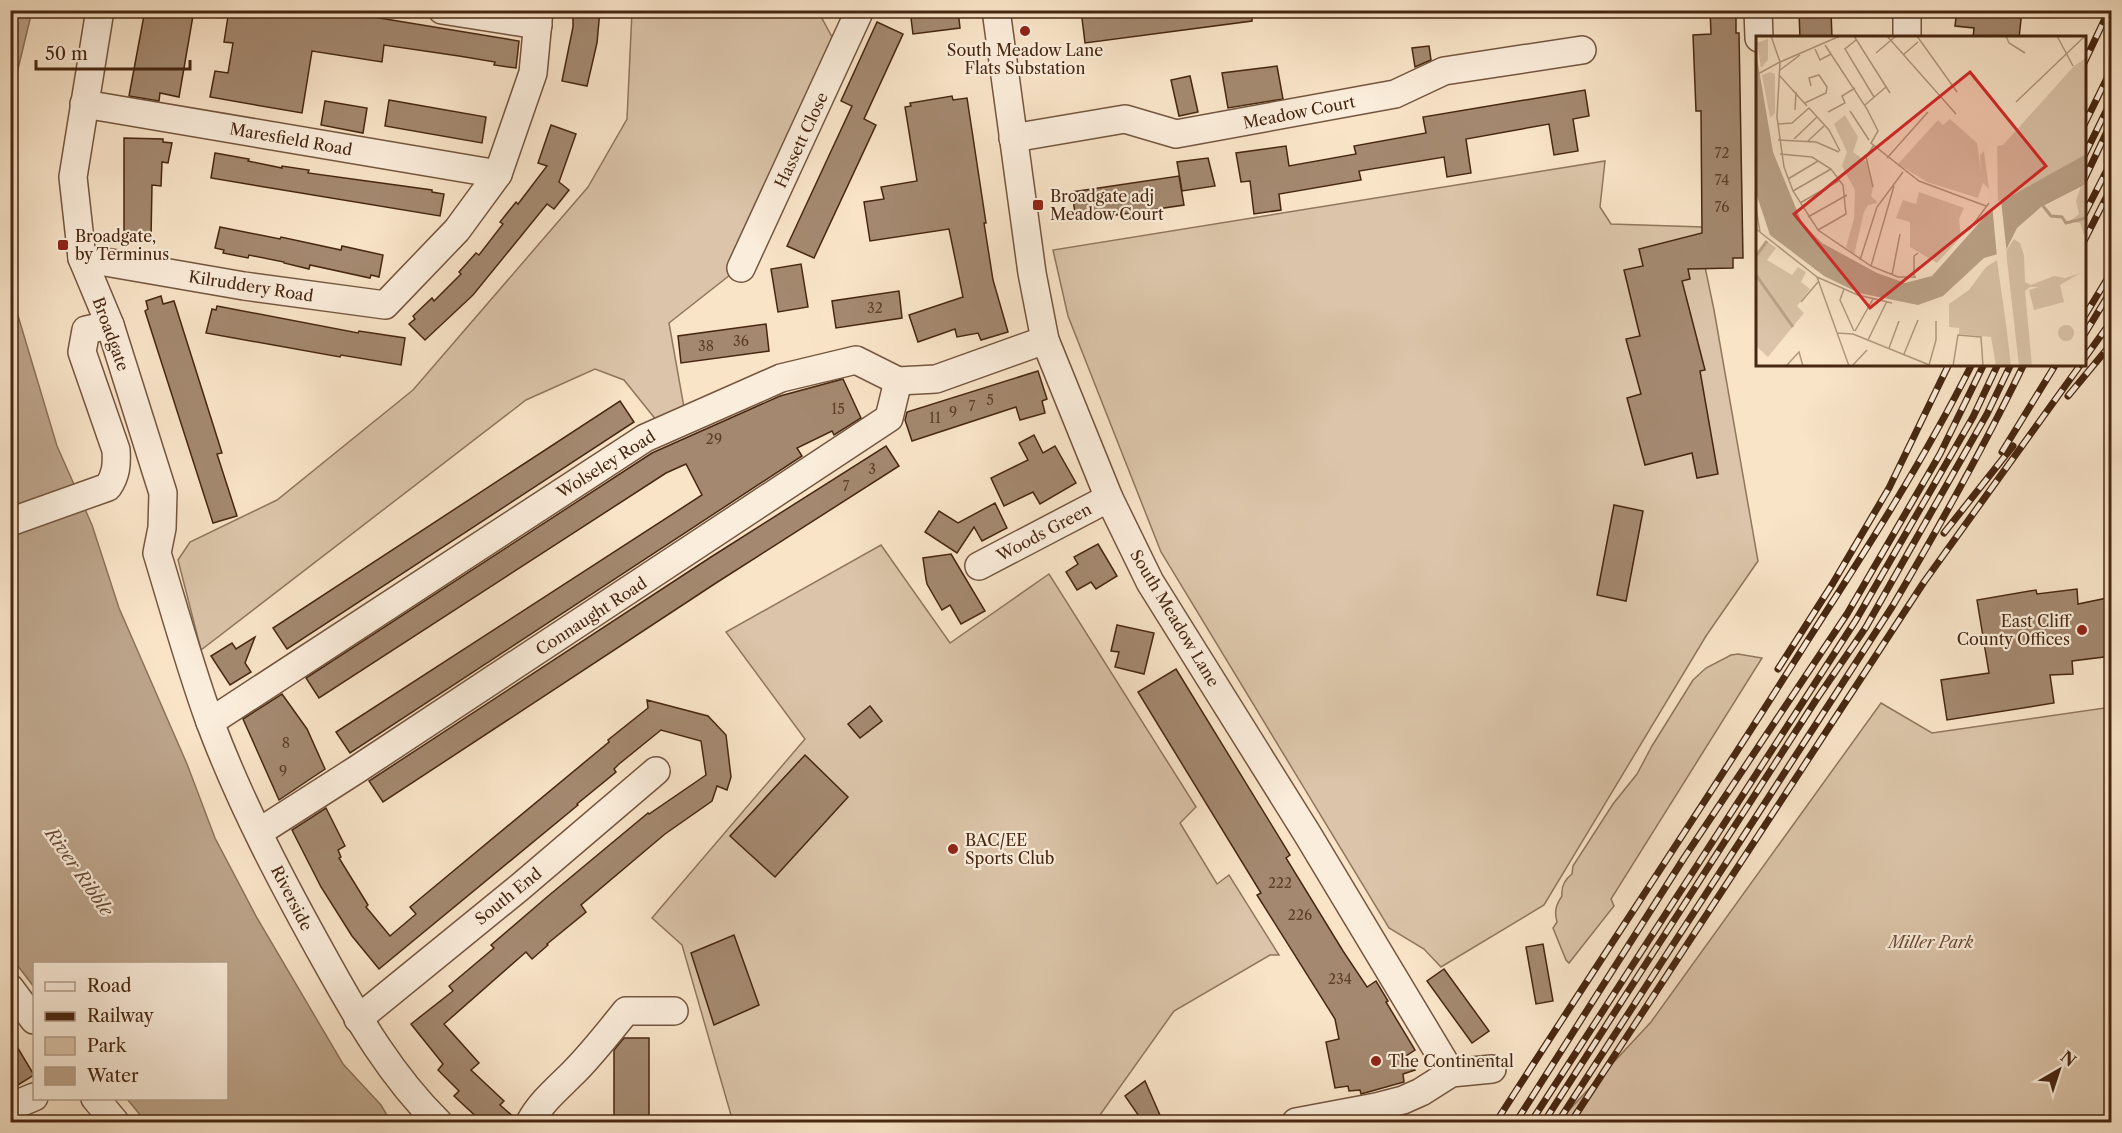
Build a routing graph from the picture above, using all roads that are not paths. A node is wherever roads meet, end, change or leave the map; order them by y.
1 (100, 10) edge
2 (442, 10) edge
3 (860, 10) edge
4 (996, 10) edge
5 (1758, 10) edge
6 (1907, 10) edge
7 (538, 18) edge
8 (1759, 36) edge
9 (1907, 36) edge
10 (1582, 50) dead end
11 (84, 105) junction
12 (1013, 138) junction
13 (498, 174) junction
14 (82, 258) junction
15 (741, 268) dead end
16 (110, 325) junction
17 (1045, 339) junction
18 (898, 381) junction
19 (1109, 498) junction
20 (10, 522) edge
21 (980, 566) dead end
22 (188, 651) joint
23 (210, 722) junction
24 (657, 771) dead end
25 (259, 832) junction
26 (10, 988) edge
27 (674, 1011) dead end
28 (358, 1018) junction
29 (33, 1019) edge
30 (1492, 1069) dead end
31 (1451, 1073) junction
32 (33, 1097) edge
33 (97, 1100) edge
34 (10, 1107) edge
35 (116, 1122) edge
36 (438, 1122) edge
37 (530, 1122) edge
38 (1296, 1122) edge

1 - 11 street, Broadgate
2 - 7 street
3 - 15 street, Hassett Close
4 - 12 street, South Meadow Lane
5 - 8 street
6 - 9 street
7 - 13 street
10 - 12 street, Meadow Court
11 - 13 street, Maresfield Road
11 - 14 street, Broadgate
12 - 17 street, South Meadow Lane
13 - 14 street, Kilruddery Road
14 - 16 street, Broadgate
16 - 20 street
16 - 22 street, Broadgate
17 - 18 street, Wolseley Road
17 - 19 street, South Meadow Lane
18 - 23 street, Wolseley Road
18 - 25 street, Connaught Road
19 - 21 street, Woods Green
19 - 31 street, South Meadow Lane
22 - 23 street, Riverside
23 - 25 street, Riverside
24 - 28 street, South End
25 - 28 street, Riverside
26 - 29 street
27 - 37 street
28 - 36 street, Riverside
30 - 31 street
31 - 38 street
32 - 34 street
33 - 35 street

